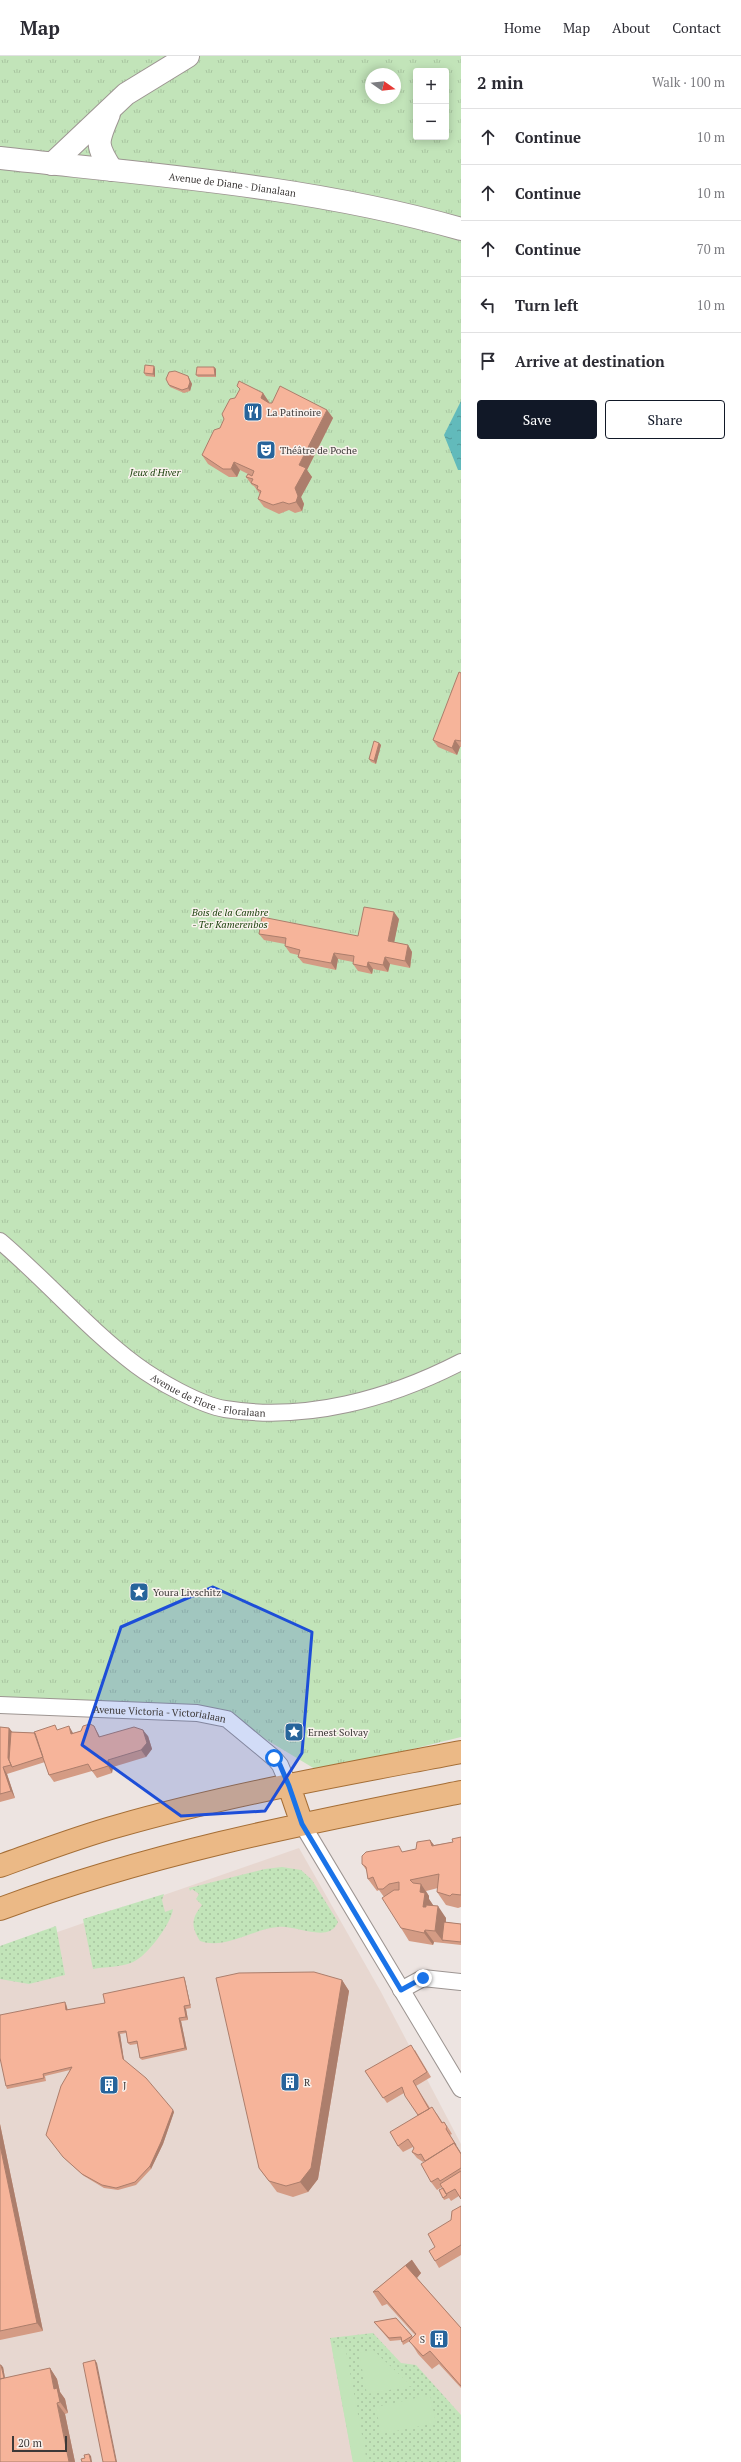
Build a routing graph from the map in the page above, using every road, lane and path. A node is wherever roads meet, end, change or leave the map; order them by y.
1 (188, 56) edge
2 (110, 111) junction
3 (0, 158) edge
4 (52, 164) junction
5 (112, 170) junction
6 (461, 229) edge
7 (0, 1240) edge
8 (461, 1362) edge
9 (0, 1705) edge
10 (461, 1752) edge
11 (289, 1786) junction
12 (461, 1792) edge
13 (302, 1824) junction
14 (0, 1866) edge
15 (0, 1909) edge
16 (461, 1982) edge
17 (401, 1990) junction
18 (461, 2089) edge

1 - 2 street
2 - 4 street
2 - 5 street
3 - 4 street, Avenue de Diane - Dianalaan
4 - 5 street, Avenue de Diane - Dianalaan
5 - 6 street, Avenue de Diane - Dianalaan
7 - 8 street, Avenue de Flore - Floralaan
9 - 11 street, Avenue Victoria - Victorialaan
10 - 11 main road
11 - 13 main road
11 - 14 main road
12 - 13 main road
13 - 15 main road
13 - 17 street
16 - 17 street
17 - 18 street

